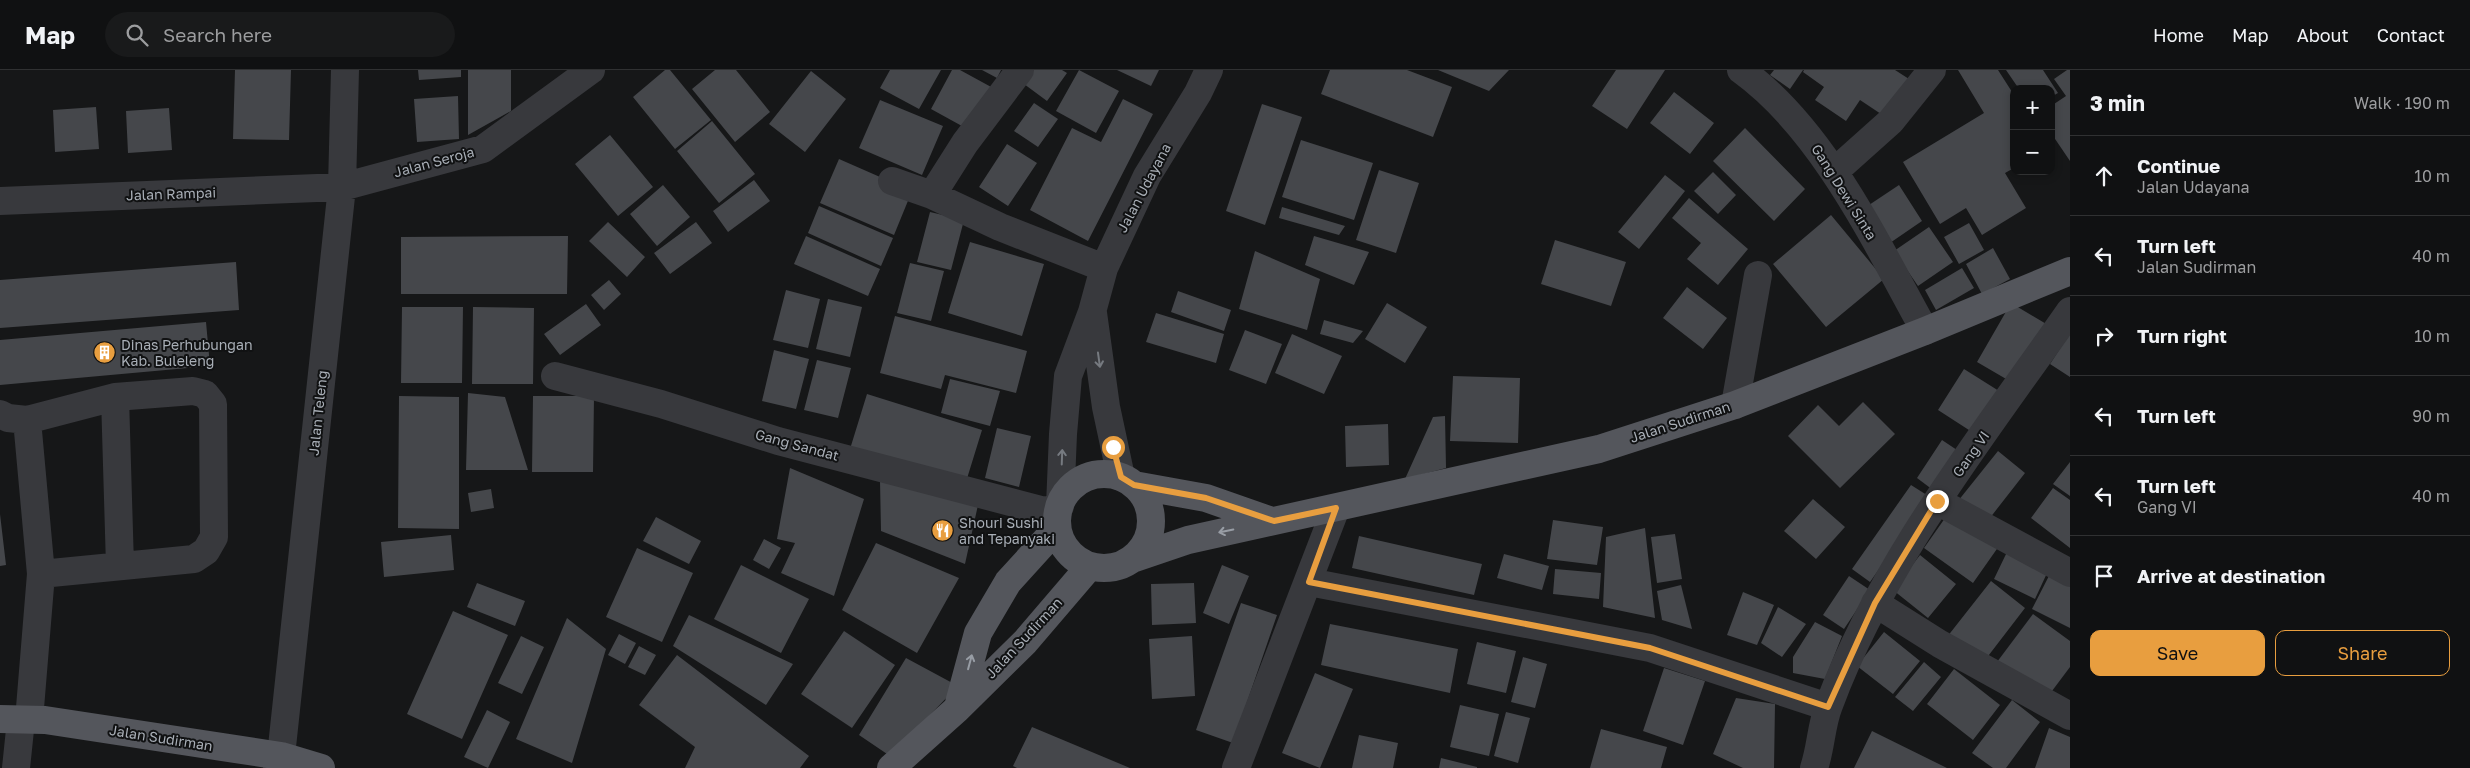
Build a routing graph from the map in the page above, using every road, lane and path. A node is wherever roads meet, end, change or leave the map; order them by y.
1 (345, 70) edge
2 (592, 70) edge
3 (1020, 70) edge
4 (1209, 70) edge
5 (1741, 70) edge
6 (1932, 70) edge
7 (1834, 172) junction
8 (892, 181) dead end
9 (342, 187) junction
10 (932, 195) junction
11 (0, 202) edge
12 (1104, 268) junction
13 (2070, 273) edge
14 (1758, 274) dead end
15 (2070, 310) edge
16 (1092, 312) junction
17 (1925, 331) junction
18 (555, 376) dead end
19 (116, 398) junction
20 (1735, 405) junction
21 (0, 414) edge
22 (27, 420) junction
23 (1127, 481) junction
24 (1937, 501) junction
25 (1336, 508) junction
26 (1055, 515) junction
27 (1274, 521) junction
28 (1132, 559) junction
29 (120, 566) junction
30 (1090, 566) junction
31 (2070, 572) edge
32 (41, 574) junction
33 (1309, 582) junction
34 (1875, 603) junction
35 (1828, 707) junction
36 (958, 709) junction
37 (2070, 716) edge
38 (17, 720) edge
39 (279, 762) edge
40 (16, 768) edge
41 (321, 768) edge
42 (891, 768) edge
43 (1236, 768) edge
44 (1814, 768) edge

1 - 9 street, Jalan Teleng
2 - 9 street, Jalan Seroja
3 - 10 street
4 - 12 street, Jalan Udayana
5 - 7 street, Gang Dewi Sinta
6 - 7 street
7 - 17 street, Gang Dewi Sinta
8 - 10 street
9 - 11 street, Jalan Rampai
9 - 39 street, Jalan Teleng
10 - 12 street
12 - 16 street, Jalan Udayana
13 - 17 main road, Jalan Sudirman
14 - 20 street
15 - 24 street, Gang VI
16 -> 23 street, Jalan Udayana
26 -> 16 street, Jalan Udayana
17 - 20 main road, Jalan Sudirman
18 - 26 street, Gang Sandat
19 - 22 street
19 - 29 street
19 - 29 street
20 - 25 main road, Jalan Sudirman
21 - 22 street
22 - 32 street
23 - 26 main road
23 - 27 main road
23 - 28 main road
24 - 31 street
24 - 34 street, Gang VI
25 - 27 main road, Jalan Sudirman
25 - 33 street
26 - 30 main road
36 -> 26 main road, Jalan Sudirman
27 -> 28 main road, Jalan Sudirman
28 - 30 main road
29 - 32 street
30 - 36 main road, Jalan Sudirman
32 - 38 street
33 - 35 street
33 - 43 street
34 - 35 street, Gang VI
34 - 37 street
35 - 44 street, Gang VI
36 - 42 main road, Jalan Sudirman
38 - 39 main road, Jalan Sudirman
38 - 40 street
39 - 41 main road, Jalan Sudirman

